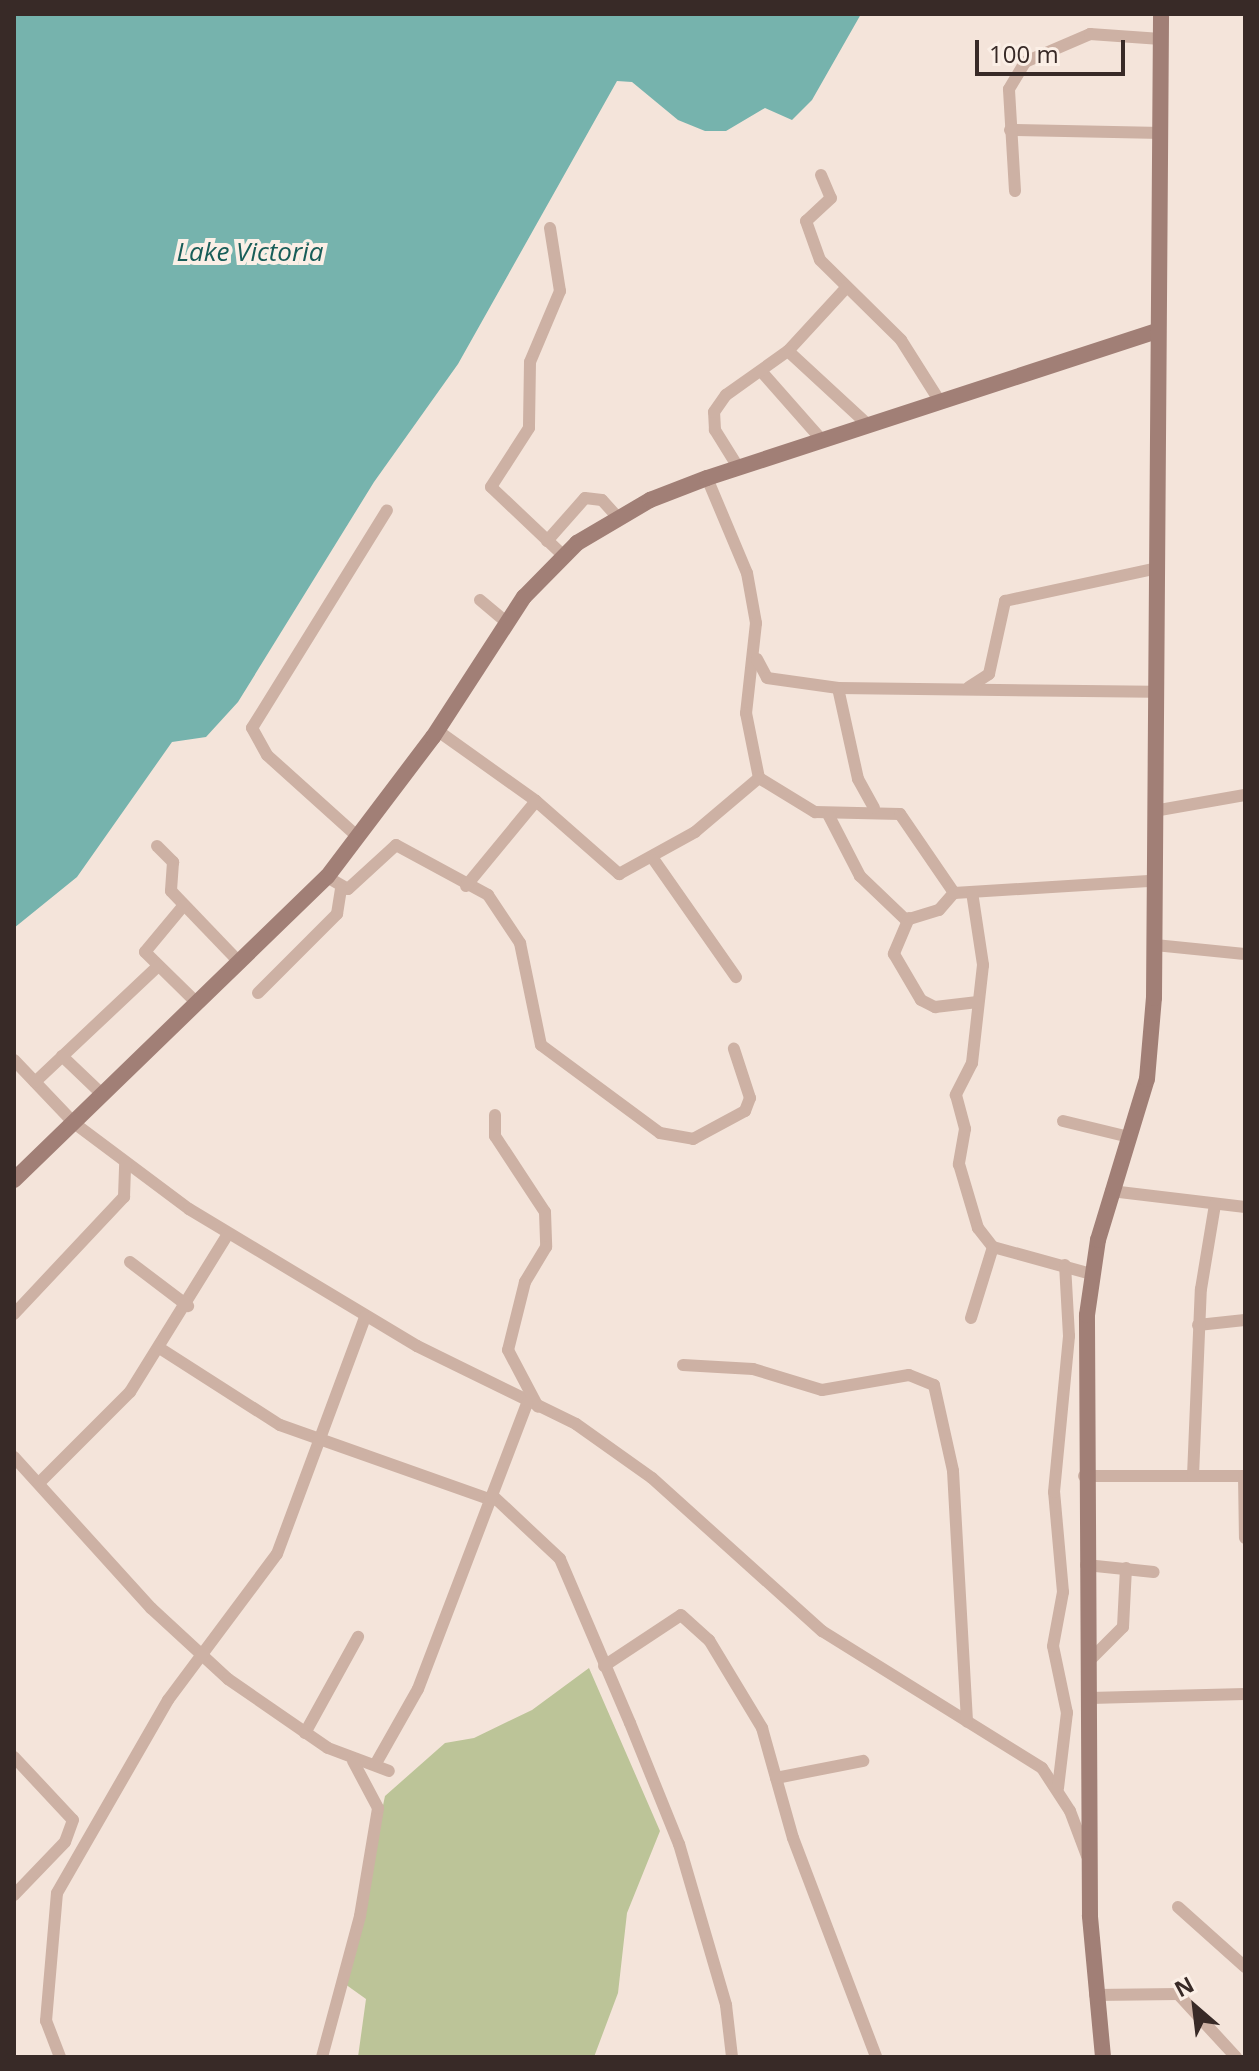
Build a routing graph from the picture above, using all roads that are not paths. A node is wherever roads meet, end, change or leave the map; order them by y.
1 (1161, 14) edge
2 (1161, 39) junction
3 (1010, 130) junction
4 (1162, 133) junction
5 (821, 175) dead end
6 (1015, 191) dead end
7 (550, 228) dead end
8 (846, 288) junction
9 (1156, 331) junction
10 (788, 351) junction
11 (761, 371) junction
12 (939, 400) junction
13 (867, 424) junction
14 (820, 438) junction
15 (738, 467) junction
16 (707, 478) junction
17 (387, 510) dead end
18 (618, 518) junction
19 (547, 541) junction
20 (563, 555) junction
21 (1153, 569) junction
22 (480, 600) dead end
23 (506, 622) junction
24 (757, 659) junction
25 (838, 688) junction
26 (962, 689) junction
27 (1152, 692) junction
28 (438, 731) junction
29 (759, 778) junction
30 (1245, 795) edge
31 (536, 801) junction
32 (874, 808) junction
33 (1154, 811) junction
34 (828, 814) junction
35 (358, 837) junction
36 (157, 846) dead end
37 (654, 860) junction
38 (327, 877) junction
39 (1153, 881) junction
40 (466, 886) junction
41 (341, 888) junction
42 (972, 892) junction
43 (954, 893) junction
44 (184, 905) junction
45 (909, 918) junction
46 (1155, 945) junction
47 (1245, 954) edge
48 (240, 963) junction
49 (158, 966) junction
50 (736, 977) dead end
51 (258, 993) dead end
52 (978, 1002) junction
53 (198, 1004) junction
54 (734, 1049) dead end
55 (62, 1056) junction
56 (14, 1060) edge
57 (35, 1082) junction
58 (103, 1095) junction
59 (495, 1115) dead end
60 (1063, 1121) dead end
61 (74, 1123) junction
62 (1129, 1137) junction
63 (125, 1163) junction
64 (14, 1180) edge
65 (1111, 1191) junction
66 (1215, 1204) junction
67 (1245, 1207) edge
68 (228, 1234) junction
69 (993, 1247) junction
70 (130, 1262) dead end
71 (1065, 1265) junction
72 (1091, 1274) junction
73 (188, 1306) junction
74 (14, 1314) edge
75 (365, 1317) junction
76 (971, 1318) dead end
77 (1245, 1320) edge
78 (1198, 1325) junction
79 (161, 1349) junction
80 (683, 1365) dead end
81 (532, 1405) junction
82 (323, 1444) junction
83 (14, 1457) edge
84 (1084, 1476) junction
85 (1193, 1476) junction
86 (1244, 1476) edge
87 (39, 1483) junction
88 (492, 1498) junction
89 (1245, 1538) edge
90 (1086, 1565) junction
91 (1126, 1568) junction
92 (1154, 1572) dead end
93 (358, 1637) dead end
94 (203, 1655) junction
95 (1089, 1661) junction
96 (604, 1666) junction
97 (1245, 1694) edge
98 (1090, 1698) junction
99 (967, 1722) junction
100 (305, 1733) junction
101 (14, 1757) edge
102 (353, 1761) junction
103 (863, 1761) dead end
104 (375, 1765) junction
105 (389, 1771) dead end
106 (776, 1778) junction
107 (1058, 1788) junction
108 (1089, 1862) junction
109 (14, 1895) edge
110 (1178, 1907) dead end
111 (1245, 1967) edge
112 (1095, 1995) junction
113 (60, 2057) edge
114 (322, 2057) edge
115 (732, 2057) edge
116 (876, 2057) edge
117 (1103, 2057) edge
118 (1236, 2057) edge

1 - 2 main road
2 - 3 street
2 - 4 main road
3 - 4 street
3 - 6 street
4 - 9 main road
5 - 8 street
7 - 19 street
8 - 10 street
8 - 12 street
9 - 12 main road
9 - 21 main road
10 - 11 street
10 - 13 street
11 - 14 street
11 - 15 street
12 - 13 main road
13 - 14 main road
14 - 15 main road
15 - 16 main road
16 - 18 main road
16 - 24 street
17 - 35 street
18 - 19 street
18 - 20 main road
19 - 20 street
20 - 23 main road
21 - 26 street
21 - 27 main road
22 - 23 street
23 - 28 main road
24 - 25 street
24 - 29 street
25 - 26 street
25 - 32 street
26 - 27 street
27 - 33 main road
28 - 31 street
28 - 35 main road
29 - 34 street
29 - 37 street
30 - 33 street
31 - 37 street
31 - 40 street
32 - 34 street
32 - 43 street
33 - 39 main road
34 - 45 street
35 - 38 main road
36 - 44 street
37 - 50 street
38 - 41 street
38 - 48 main road
39 - 42 street
39 - 46 main road
40 - 41 street
40 - 54 street
41 - 51 street
42 - 43 street
42 - 52 street
43 - 45 street
44 - 48 street
44 - 49 street
45 - 52 street
46 - 47 street
46 - 62 main road
48 - 53 main road
49 - 53 street
49 - 55 street
52 - 69 street
53 - 58 main road
55 - 57 street
55 - 58 street
56 - 57 street
57 - 61 street
58 - 61 main road
59 - 81 street
60 - 62 street
61 - 63 street
61 - 64 main road
62 - 65 main road
63 - 68 street
63 - 74 street
65 - 66 street
65 - 72 main road
66 - 67 street
66 - 78 street
68 - 73 street
68 - 75 street
69 - 71 street
69 - 76 street
70 - 73 street
71 - 72 street
71 - 107 street
72 - 84 main road
73 - 79 street
75 - 81 street
75 - 82 street
77 - 78 street
78 - 85 street
79 - 82 street
79 - 87 street
80 - 99 street
81 - 88 street
81 - 99 street
82 - 88 street
82 - 94 street
83 - 87 street
84 - 85 street
84 - 90 main road
85 - 86 street
86 - 89 street
87 - 94 street
88 - 96 street
88 - 104 street
90 - 91 street
90 - 95 main road
91 - 92 street
91 - 95 street
93 - 100 street
94 - 100 street
94 - 113 street
95 - 98 main road
96 - 106 street
96 - 115 street
97 - 98 street
98 - 108 main road
99 - 107 street
100 - 102 street
101 - 109 street
102 - 104 street
102 - 114 street
103 - 106 street
104 - 105 street
106 - 116 street
107 - 108 street
108 - 112 main road
110 - 111 street
112 - 117 main road
112 - 118 street

